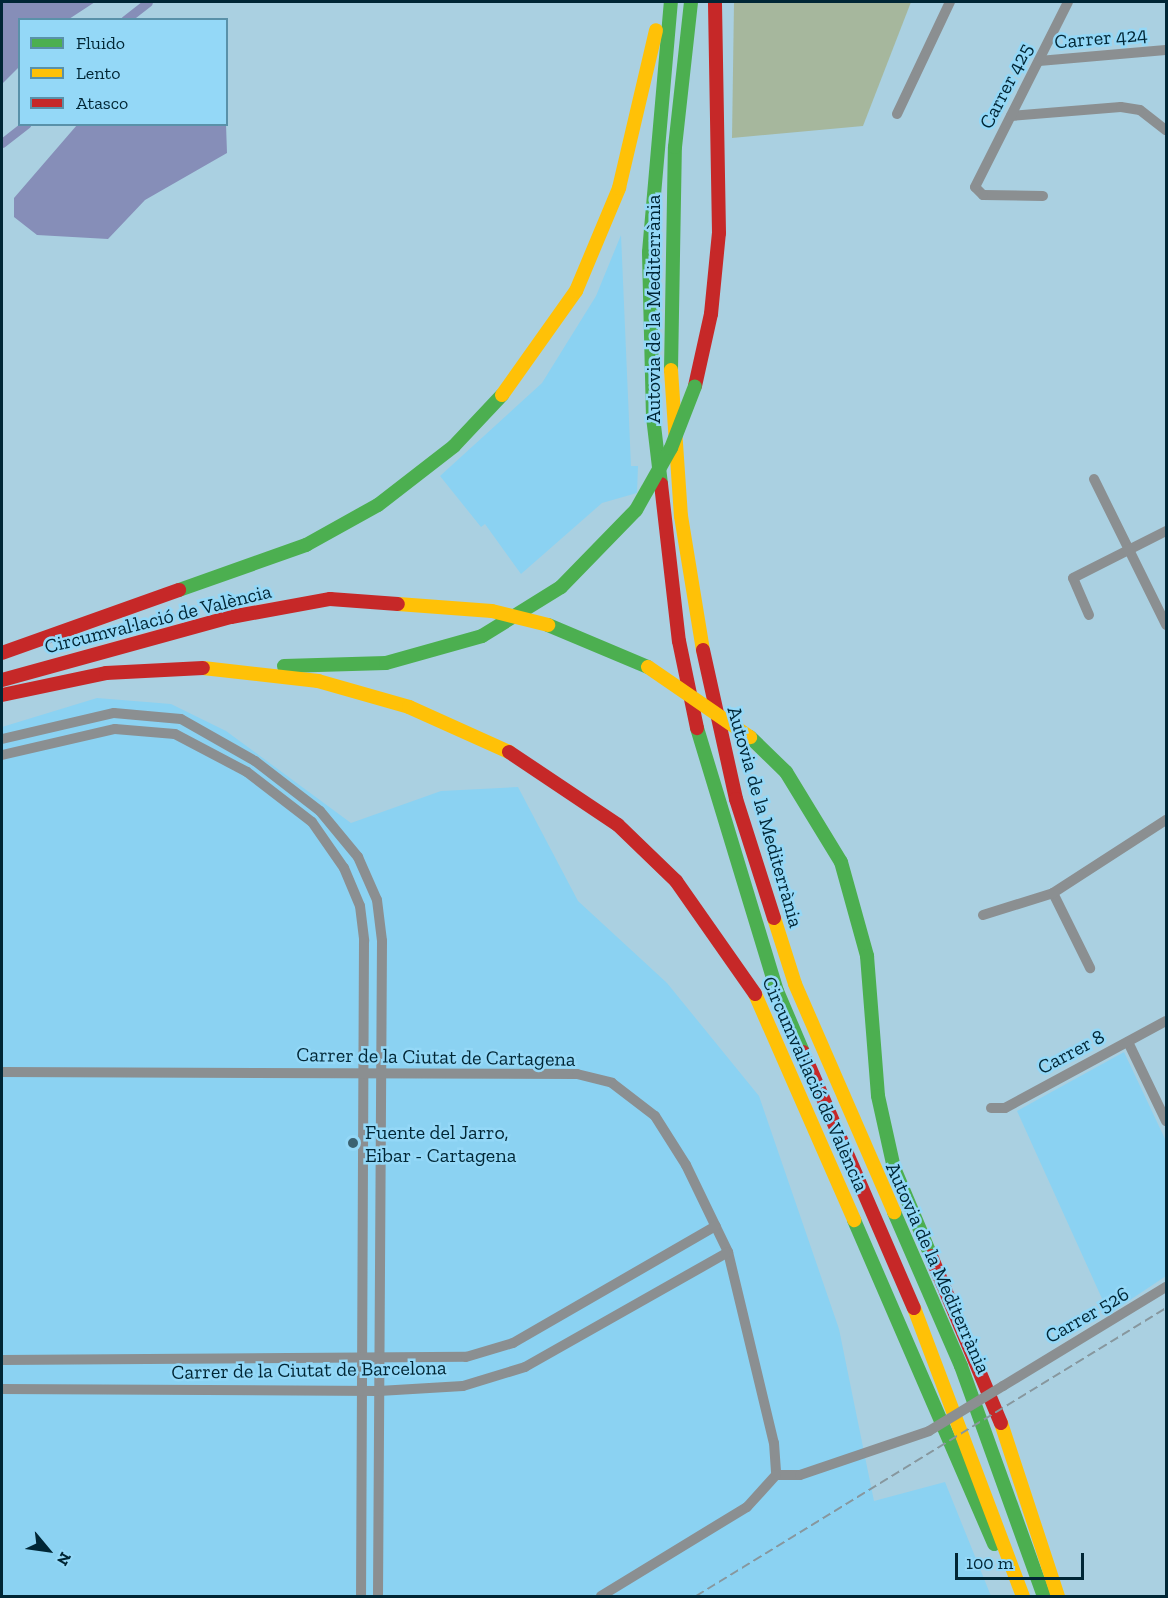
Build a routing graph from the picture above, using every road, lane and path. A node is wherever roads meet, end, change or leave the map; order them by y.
1 (662, 2) edge
2 (671, 2) edge
3 (691, 2) edge
4 (715, 2) edge
5 (950, 2) edge
6 (1068, 2) edge
7 (1167, 50) edge
8 (1039, 61) junction
9 (897, 114) dead end
10 (1011, 116) junction
11 (1167, 130) edge
12 (1043, 196) dead end
13 (1094, 479) dead end
14 (1167, 531) edge
15 (1129, 549) junction
16 (1089, 615) dead end
17 (1167, 625) edge
18 (2, 653) edge
19 (232, 668) junction
20 (2, 680) edge
21 (2, 695) edge
22 (2, 740) edge
23 (2, 755) edge
24 (1167, 820) edge
25 (1053, 893) junction
26 (983, 915) dead end
27 (1090, 968) dead end
28 (1167, 1022) edge
29 (1128, 1042) junction
30 (2, 1072) edge
31 (364, 1074) junction
32 (381, 1074) junction
33 (991, 1108) dead end
34 (1165, 1115) edge
35 (716, 1226) junction
36 (728, 1252) junction
37 (1167, 1287) edge
38 (2, 1360) edge
39 (362, 1361) junction
40 (380, 1362) junction
41 (2, 1389) edge
42 (362, 1391) junction
43 (380, 1391) junction
44 (776, 1474) junction
45 (362, 1596) edge
46 (378, 1596) edge
47 (601, 1596) edge
48 (1012, 1596) edge
49 (1023, 1596) edge
50 (1044, 1596) edge
51 (1058, 1596) edge

1 - 18 highway
2 - 49 highway, Autovia de la Mediterrània
3 - 50 highway, Autovia de la Mediterrània
4 - 19 highway, bridge
5 - 9 street
6 - 8 street, Carrer 425
7 - 8 street, Carrer 424
8 - 10 street, Carrer 425
10 - 11 street
10 - 12 street, Carrer 425
13 - 15 street
14 - 15 street
15 - 16 street
15 - 17 street
19 - 21 highway, Circumval·lació de València
19 - 48 highway, Circumval·lació de València
20 - 51 highway, Circumval·lació de València, bridge
22 - 32 street
23 - 31 street
24 - 25 street
25 - 26 street
25 - 27 street
28 - 29 street, Carrer 8
29 - 33 street, Carrer 8
29 - 34 street
30 - 31 street, Carrer de la Ciutat de Cartagena
31 - 32 street, Carrer de la Ciutat de Cartagena
31 - 39 street
32 - 35 street, Carrer de la Ciutat de Cartagena
32 - 40 street
35 - 36 street, Carrer de la Ciutat de Cartagena
35 - 40 street, Carrer de la Ciutat de Barcelona
36 - 43 street, Carrer de la Ciutat de Barcelona
36 - 44 street, Carrer de la Ciutat de Cartagena
37 - 44 street, Carrer 526, bridge
38 - 39 street, Carrer de la Ciutat de Barcelona
39 - 40 street, Carrer de la Ciutat de Barcelona
39 - 42 street
40 - 43 street
41 - 42 street, Carrer de la Ciutat de Barcelona
42 - 43 street, Carrer de la Ciutat de Barcelona
42 - 45 street
43 - 46 street
44 - 47 street

